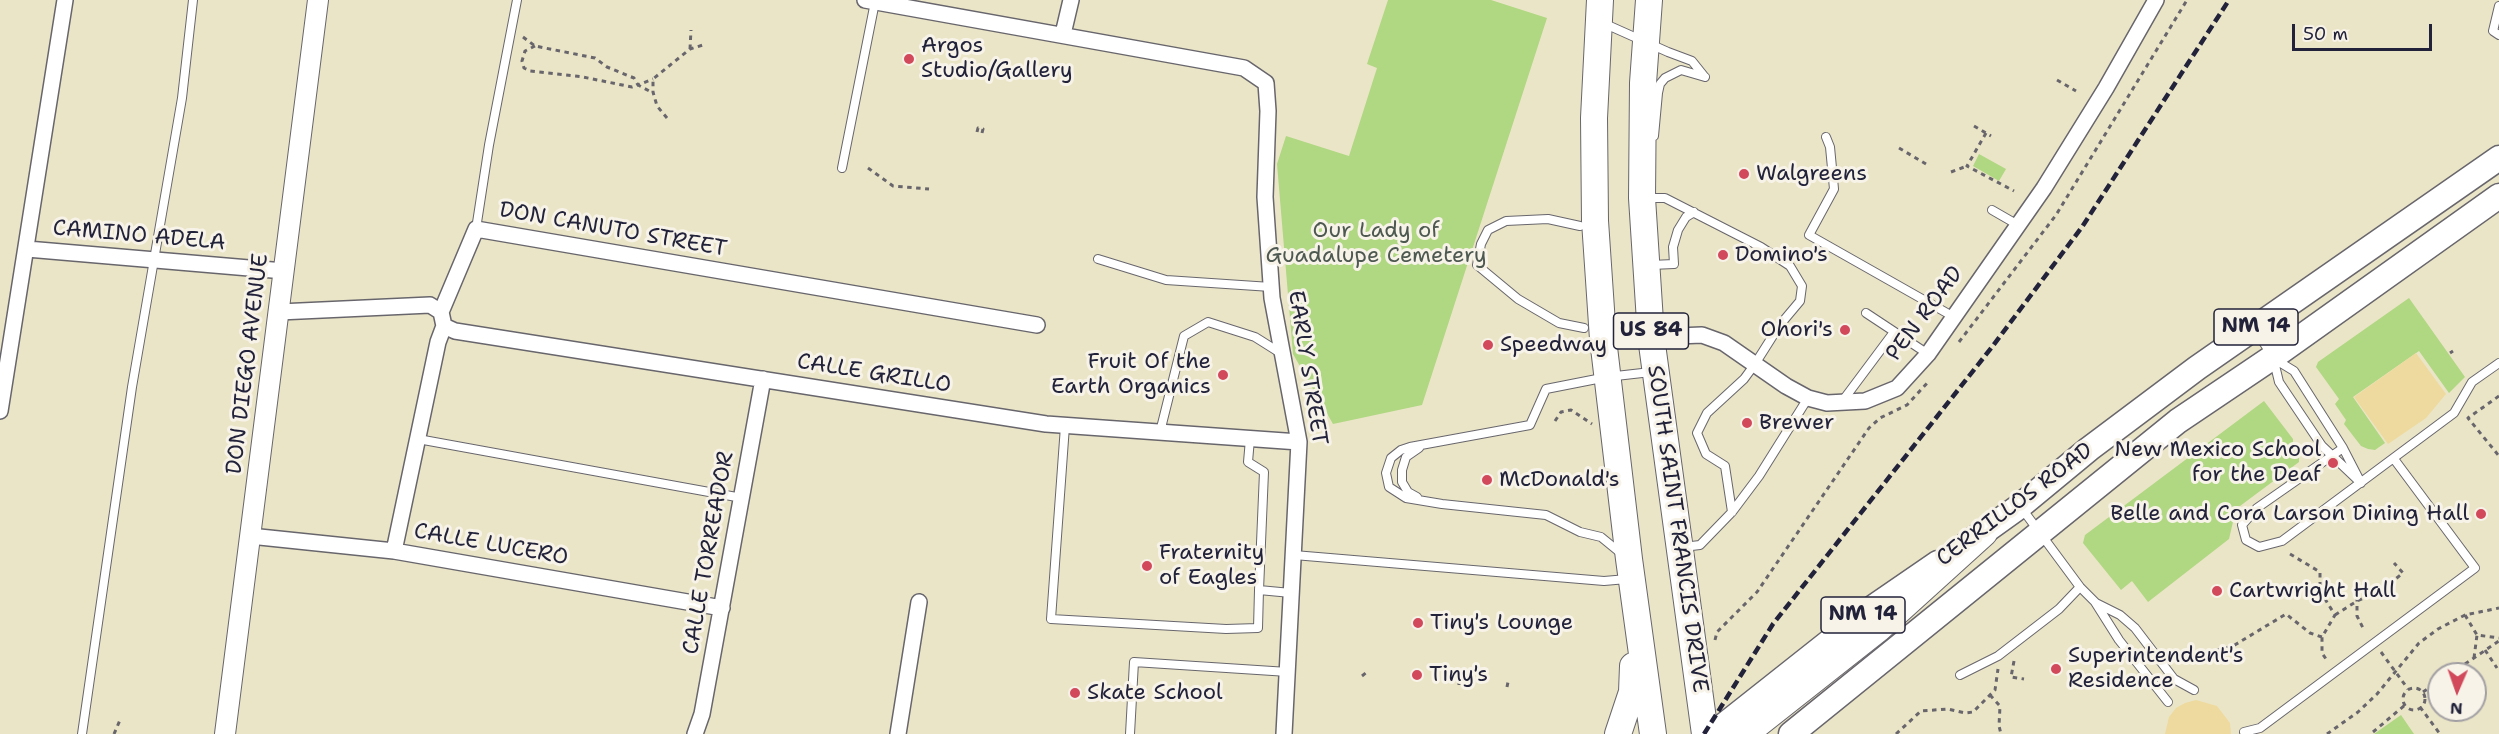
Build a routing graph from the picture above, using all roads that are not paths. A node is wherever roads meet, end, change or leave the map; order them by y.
1 (65, 0) edge
2 (193, 0) edge
3 (318, 0) edge
4 (517, 0) edge
5 (1071, 0) edge
6 (1649, 0) edge
7 (2156, 0) edge
8 (870, 1) edge
9 (2499, 6) edge
10 (1599, 10) edge
11 (1063, 34) junction
12 (2499, 35) edge
13 (1646, 41) junction
14 (1826, 137) dead end
15 (1643, 155) junction
16 (2499, 158) edge
17 (843, 168) dead end
18 (2471, 177) junction
19 (1642, 198) junction
20 (2495, 199) edge
21 (1992, 210) dead end
22 (1694, 212) junction
23 (2018, 225) junction
24 (1580, 226) dead end
25 (476, 229) junction
26 (27, 249) junction
27 (1098, 259) dead end
28 (153, 260) junction
29 (1647, 265) junction
30 (284, 271) junction
31 (1271, 287) junction
32 (279, 312) junction
33 (1866, 313) dead end
34 (1954, 317) junction
35 (443, 319) junction
36 (1037, 325) dead end
37 (2254, 328) junction
38 (1894, 332) junction
39 (1594, 333) junction
40 (1651, 337) junction
41 (1282, 354) junction
42 (1928, 354) junction
43 (2273, 357) junction
44 (2499, 363) edge
45 (1755, 364) junction
46 (1656, 372) junction
47 (1607, 377) junction
48 (763, 379) junction
49 (1808, 398) junction
50 (1840, 404) junction
51 (0, 411) edge
52 (1065, 426) junction
53 (1160, 432) junction
54 (418, 439) junction
55 (1250, 439) junction
56 (1299, 442) junction
57 (1428, 444) junction
58 (2343, 448) junction
59 (2330, 455) junction
60 (2394, 459) junction
61 (2361, 483) junction
62 (742, 498) junction
63 (1423, 501) junction
64 (2020, 506) junction
65 (1732, 512) junction
66 (1984, 532) junction
67 (2038, 532) junction
68 (250, 536) junction
69 (1679, 548) junction
70 (394, 551) junction
71 (1294, 555) junction
72 (1630, 569) junction
73 (2080, 587) junction
74 (1259, 590) junction
75 (1293, 593) junction
76 (919, 602) dead end
77 (2095, 602) junction
78 (722, 608) junction
79 (1695, 659) junction
80 (1289, 672) junction
81 (1960, 675) dead end
82 (2194, 690) dead end
83 (2168, 702) dead end
84 (2244, 732) dead end
85 (82, 734) edge
86 (225, 734) edge
87 (695, 734) edge
88 (898, 734) edge
89 (1130, 734) edge
90 (1284, 734) edge
91 (1618, 734) edge
92 (1653, 734) edge
93 (1689, 734) edge
94 (1705, 734) edge
95 (1713, 734) edge
96 (1745, 734) edge
97 (1791, 734) edge

1 - 26 street
2 - 28 lane
3 - 30 street, DON DIEGO AVENUE
4 - 25 lane
5 - 11 street
6 - 13 highway, SOUTH SAINT FRANCIS DRIVE / US 84
7 - 23 street, PEN ROAD
8 - 11 street
8 - 17 lane
9 - 12 lane
10 - 13 lane
10 - 39 highway, US 84
11 - 31 street, EARLY STREET
13 - 15 highway, SOUTH SAINT FRANCIS DRIVE / US 84
13 - 15 lane
14 - 34 lane
15 - 19 highway, SOUTH SAINT FRANCIS DRIVE / US 84
16 - 18 main road, CERRILLOS ROAD / NM 14
18 - 20 main road
18 - 37 main road, CERRILLOS ROAD / NM 14
19 - 22 lane
19 - 29 highway, SOUTH SAINT FRANCIS DRIVE / US 84
20 - 43 main road, CERRILLOS ROAD / NM 14
21 - 23 lane
22 - 29 lane
22 - 45 lane
23 - 34 street, PEN ROAD
24 - 39 lane
25 - 35 street, DON CANUTO STREET
25 - 36 street, DON CANUTO STREET
26 - 28 street, CAMINO ADELA
26 - 51 street
27 - 31 lane
28 - 30 street, CAMINO ADELA
28 - 85 lane
29 - 40 highway, SOUTH SAINT FRANCIS DRIVE / US 84
30 - 32 street, DON DIEGO AVENUE
31 - 41 street, EARLY STREET
32 - 35 street, CALLE GRILLO
32 - 68 street, DON DIEGO AVENUE
33 - 38 lane
34 - 42 street, PEN ROAD
35 - 48 street, CALLE GRILLO
35 - 54 street, DON CANUTO STREET
37 - 43 lane
37 - 64 main road, CERRILLOS ROAD / NM 14
38 - 42 lane
38 - 50 lane
39 - 40 street, PEN ROAD
39 - 47 highway, US 84
40 - 45 street, PEN ROAD
40 - 46 highway, SOUTH SAINT FRANCIS DRIVE / US 84
41 - 53 lane
41 - 56 street, EARLY STREET
42 - 50 street, PEN ROAD
43 - 58 lane
43 - 59 lane
43 - 67 main road, CERRILLOS ROAD / NM 14
44 - 60 lane
45 - 49 street, PEN ROAD
45 - 65 lane
46 - 47 lane
46 - 69 highway, SOUTH SAINT FRANCIS DRIVE / US 84
47 - 57 lane
47 - 72 highway, US 84
48 - 52 street, CALLE GRILLO
48 - 62 street, CALLE TORREADOR
49 - 50 street, PEN ROAD
49 - 65 lane
52 - 53 street, CALLE GRILLO
52 - 74 lane
53 - 55 street, CALLE GRILLO
54 - 62 lane
54 - 70 street, DON CANUTO STREET
55 - 56 street, CALLE GRILLO
55 - 74 lane
56 - 71 street, EARLY STREET
57 - 63 lane
57 - 63 lane
58 - 59 lane
58 - 61 lane
59 - 61 lane
59 - 61 lane
60 - 61 lane
60 - 84 lane
62 - 78 street, CALLE TORREADOR
63 - 72 lane
64 - 66 main road, CERRILLOS ROAD / NM 14
64 - 67 lane
65 - 69 lane
66 - 95 main road, CERRILLOS ROAD / NM 14
66 - 96 highway
67 - 73 lane
67 - 97 main road, CERRILLOS ROAD / NM 14
68 - 70 street, CALLE LUCERO
68 - 86 street, DON DIEGO AVENUE
69 - 79 highway, SOUTH SAINT FRANCIS DRIVE / US 84
70 - 78 street, CALLE LUCERO
71 - 72 lane
71 - 75 street, EARLY STREET
72 - 91 highway
72 - 92 highway, US 84
73 - 77 lane
73 - 81 lane
74 - 75 lane
75 - 80 street, EARLY STREET
76 - 88 street
77 - 82 lane
77 - 83 lane
78 - 87 street, CALLE TORREADOR
79 - 93 highway
79 - 94 highway, SOUTH SAINT FRANCIS DRIVE / US 84
80 - 89 lane
80 - 90 street, EARLY STREET

